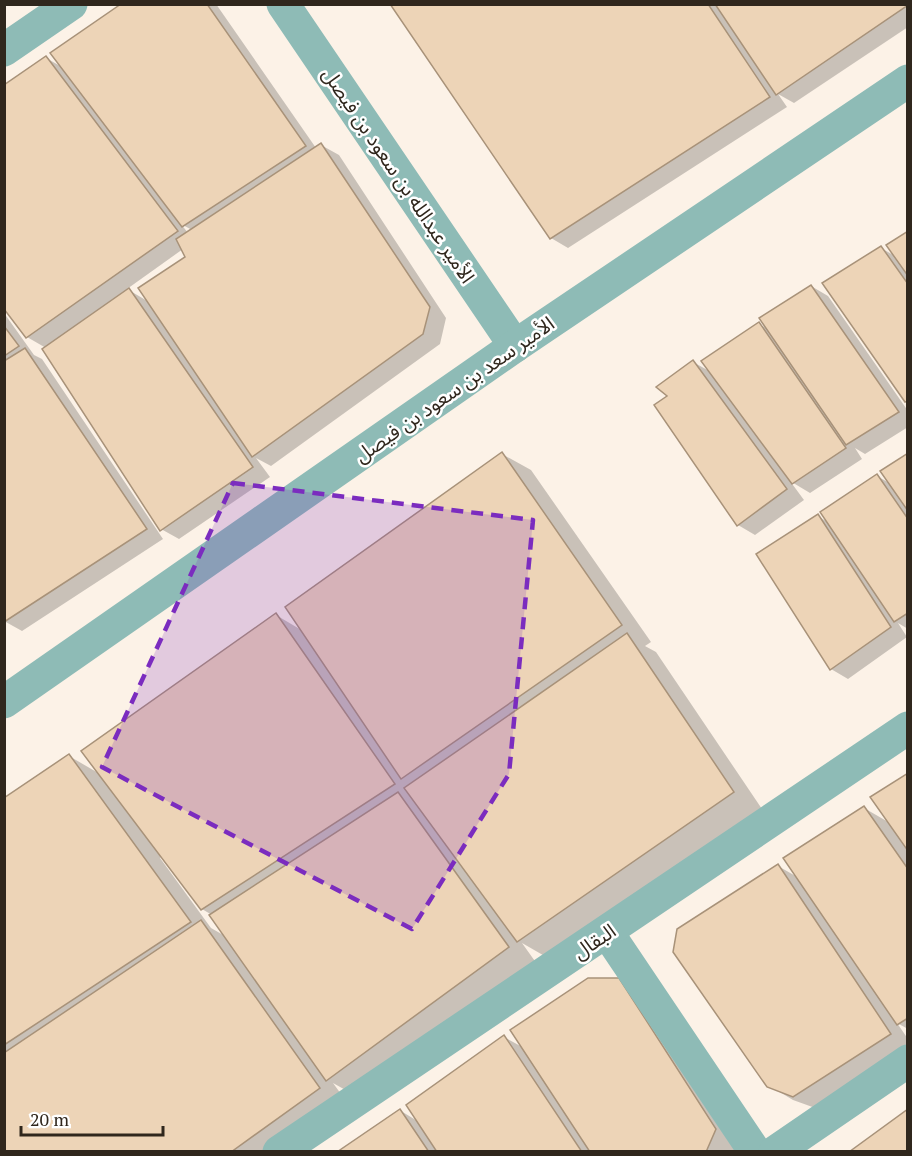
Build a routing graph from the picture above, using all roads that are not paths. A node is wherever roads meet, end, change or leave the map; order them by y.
1 (71, 4) edge
2 (283, 4) edge
3 (4, 50) edge
4 (908, 81) edge
5 (515, 346) junction
6 (4, 702) edge
7 (908, 728) edge
8 (607, 932) junction
9 (908, 1061) edge
10 (279, 1152) edge
11 (754, 1152) edge
12 (775, 1152) edge

1 - 3 street
2 - 5 street, الأمير عبدالله بن سعود بن فيصل
4 - 5 street, الأمير سعد بن سعود بن فيصل
5 - 6 street, الأمير سعد بن سعود بن فيصل
7 - 8 street, البقال
8 - 10 street, البقال
8 - 11 street
9 - 12 street

